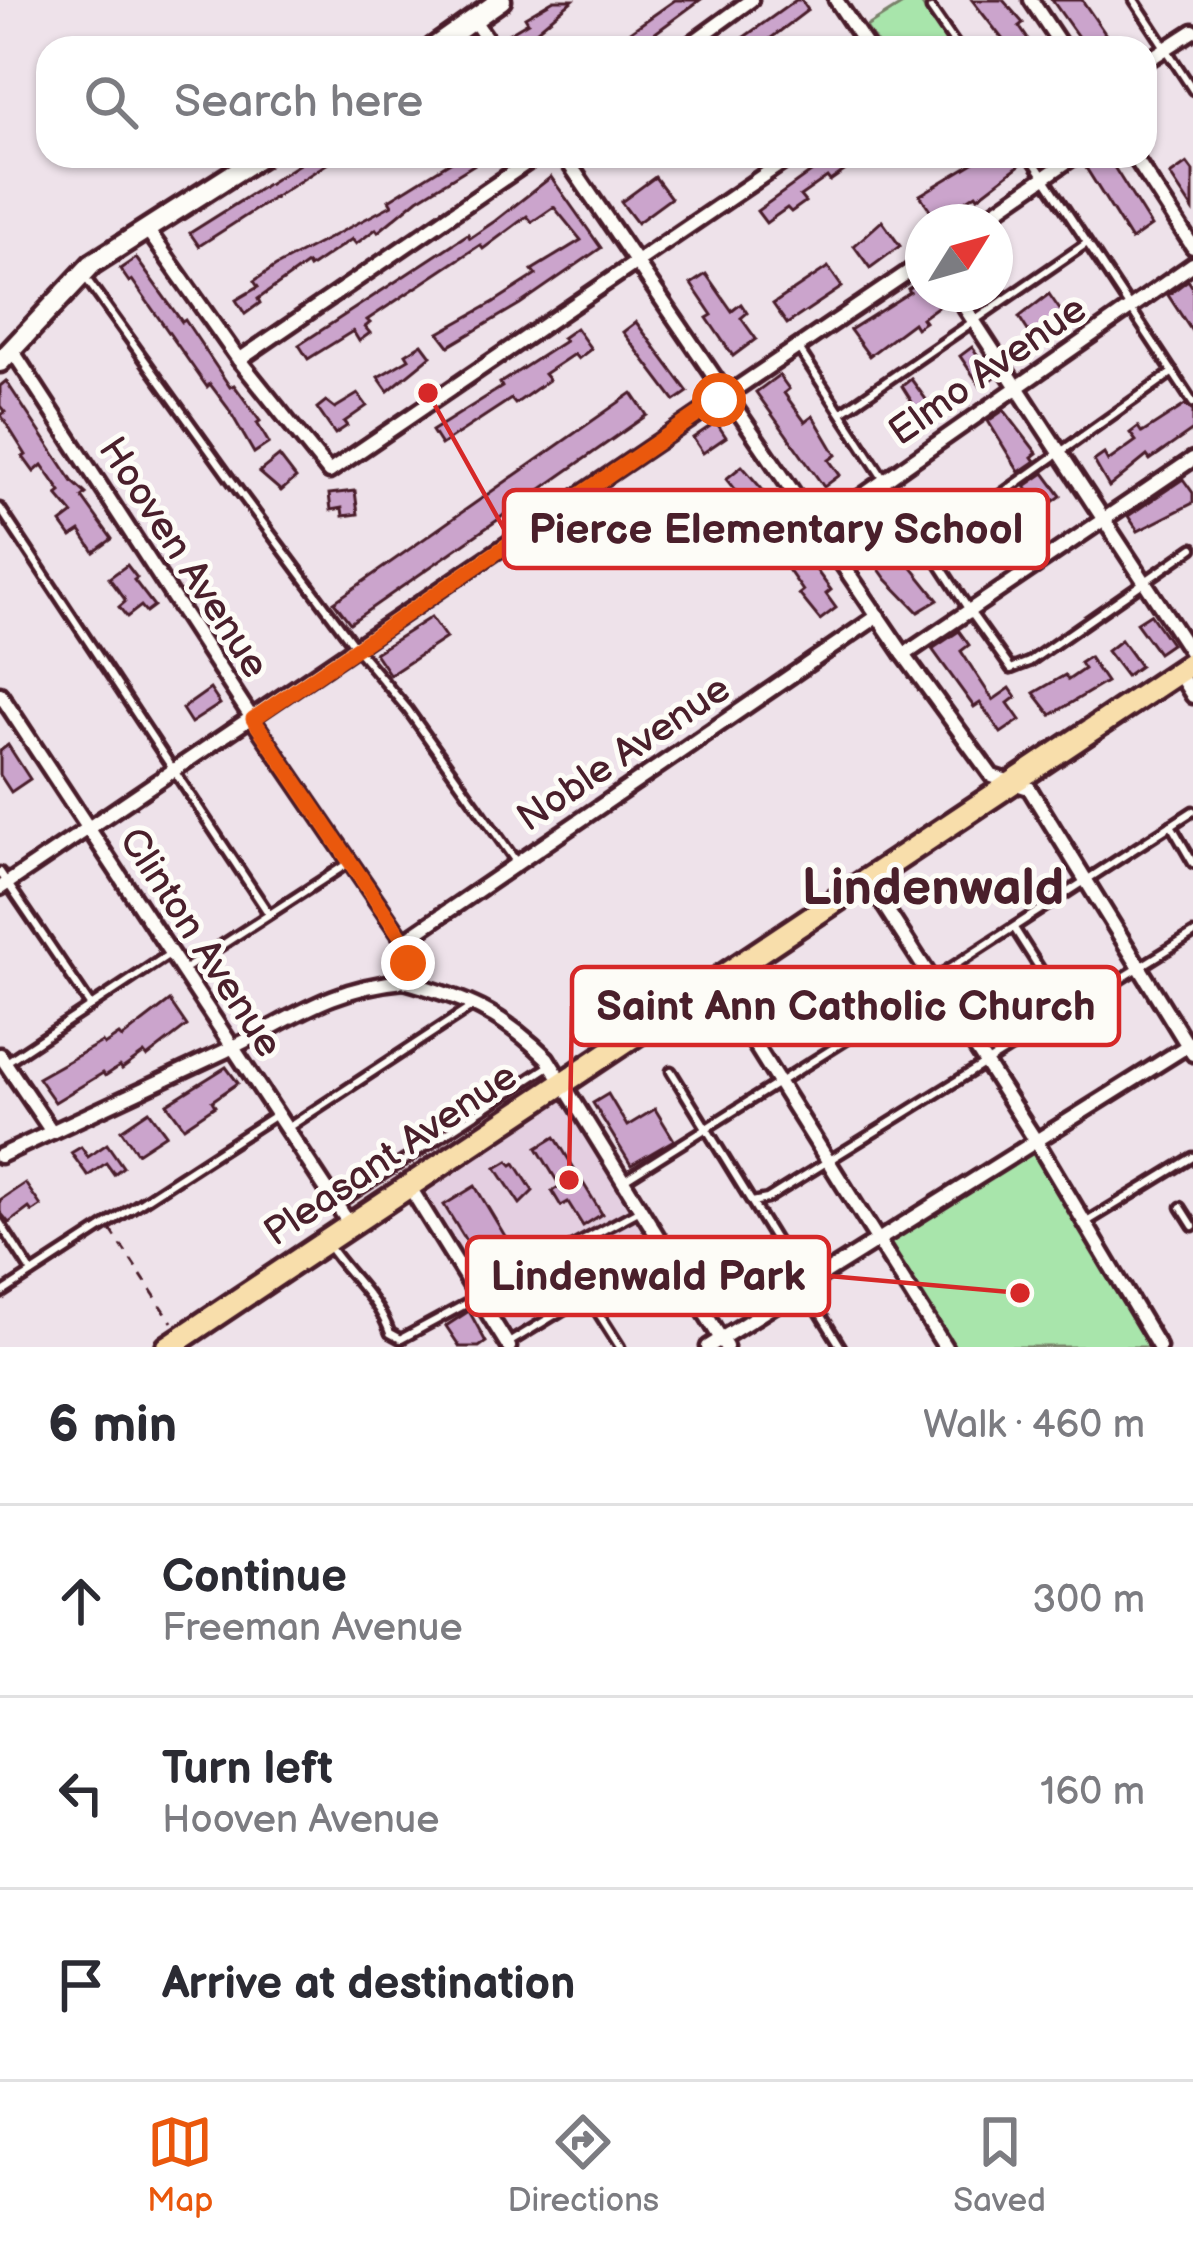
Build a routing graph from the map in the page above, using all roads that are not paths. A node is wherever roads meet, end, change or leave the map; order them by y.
1 (501, 0) edge
2 (751, 0) edge
3 (836, 0) edge
4 (1031, 0) edge
5 (1134, 0) edge
6 (931, 9) dead end
7 (476, 22) junction
8 (1193, 31) edge
9 (453, 36) edge
10 (485, 36) edge
11 (702, 36) edge
12 (860, 36) edge
13 (950, 36) edge
14 (1055, 36) edge
15 (1166, 49) junction
16 (1157, 55) edge
17 (1193, 90) edge
18 (242, 168) edge
19 (519, 168) edge
20 (572, 168) edge
21 (775, 168) edge
22 (1038, 168) edge
23 (1058, 168) edge
24 (1143, 168) edge
25 (1044, 177) junction
26 (1006, 204) edge
27 (146, 228) junction
28 (1188, 228) edge
29 (1088, 242) junction
30 (1193, 247) edge
31 (637, 263) junction
32 (1193, 264) edge
33 (82, 274) junction
34 (905, 274) edge
35 (1131, 307) junction
36 (968, 312) edge
37 (974, 320) junction
38 (797, 347) junction
39 (6, 356) edge
40 (239, 360) junction
41 (1173, 372) junction
42 (1019, 387) junction
43 (728, 394) junction
44 (1193, 403) edge
45 (842, 412) junction
46 (1060, 450) junction
47 (1193, 459) edge
48 (884, 481) junction
49 (0, 508) edge
50 (1103, 517) junction
51 (818, 526) junction
52 (927, 547) junction
53 (1193, 548) edge
54 (1144, 580) junction
55 (969, 610) junction
56 (878, 616) junction
57 (356, 649) junction
58 (904, 655) junction
59 (1188, 663) edge
60 (0, 694) edge
61 (1193, 696) edge
62 (253, 719) junction
63 (173, 772) junction
64 (1012, 782) junction
65 (1193, 811) edge
66 (1171, 825) junction
67 (88, 828) junction
68 (350, 862) junction
69 (1193, 862) edge
70 (517, 863) junction
71 (867, 879) junction
72 (2, 881) edge
73 (1084, 881) junction
74 (269, 914) junction
75 (1015, 928) junction
76 (1193, 934) edge
77 (404, 941) junction
78 (171, 953) junction
79 (1138, 967) junction
80 (182, 970) junction
81 (932, 980) junction
82 (404, 981) junction
83 (715, 981) junction
84 (476, 1004) junction
85 (91, 1006) junction
86 (1068, 1013) junction
87 (232, 1047) junction
88 (1191, 1047) edge
89 (3, 1059) edge
90 (986, 1063) junction
91 (670, 1071) dead end
92 (558, 1074) junction
93 (778, 1081) junction
94 (277, 1114) junction
95 (705, 1126) junction
96 (286, 1129) junction
97 (52, 1132) junction
98 (1036, 1141) junction
99 (0, 1156) edge
100 (1193, 1157) edge
101 (829, 1160) junction
102 (622, 1181) junction
103 (409, 1186) junction
104 (752, 1202) junction
105 (336, 1205) junction
106 (1181, 1207) dead end
107 (640, 1210) junction
108 (0, 1223) edge
109 (1085, 1223) junction
110 (350, 1226) junction
111 (1193, 1226) edge
112 (879, 1239) junction
113 (326, 1242) junction
114 (664, 1249) junction
115 (32, 1273) junction
116 (805, 1286) junction
117 (0, 1294) edge
118 (587, 1295) junction
119 (477, 1296) junction
120 (718, 1344) edge
121 (508, 1346) edge
122 (168, 1347) edge
123 (620, 1347) edge
124 (842, 1347) edge
125 (945, 1347) edge
126 (1160, 1347) edge

1 - 7 street
2 - 11 street
3 - 12 street
4 - 14 street
5 - 15 lane
6 - 13 lane
7 - 9 street
7 - 10 street
8 - 15 street
15 - 16 street
15 - 17 lane
18 - 27 street
19 - 40 street
20 - 31 street
21 - 31 street
22 - 25 lane
23 - 25 street
24 - 28 street
25 - 26 street
25 - 29 lane
27 - 33 street
27 - 40 street
28 - 30 street
29 - 35 lane
29 - 37 lane
31 - 40 street
31 - 43 street
32 - 35 street, Elmo Avenue
33 - 39 street
33 - 57 lane
34 - 38 street
35 - 41 lane
35 - 42 street, Elmo Avenue
36 - 37 street
37 - 42 street
37 - 45 lane
38 - 43 street
38 - 45 lane
39 - 62 street, Hooven Avenue
41 - 44 lane
41 - 46 lane
42 - 46 street
42 - 48 street, Elmo Avenue
43 - 51 street
43 - 57 street
45 - 48 lane
46 - 50 street
46 - 52 lane
47 - 50 street
48 - 51 street, Elmo Avenue
48 - 52 lane
49 - 63 lane
50 - 54 street
50 - 55 street
51 - 56 street
52 - 55 lane
53 - 54 lane
54 - 55 lane
54 - 59 street
55 - 58 street
56 - 58 street
56 - 70 street, Noble Avenue
57 - 62 street
57 - 70 lane
58 - 64 street
59 - 61 street
59 - 64 main road, Pleasant Avenue
60 - 67 street, Clinton Avenue
62 - 63 street
62 - 68 street, Hooven Avenue
63 - 67 street
63 - 74 lane
64 - 71 main road, Pleasant Avenue
64 - 73 street
65 - 66 lane
66 - 69 lane
66 - 73 lane
67 - 72 street
67 - 78 street, Clinton Avenue
68 - 74 lane
68 - 77 street, Hooven Avenue
70 - 77 street, Noble Avenue
71 - 81 street
71 - 83 main road, Pleasant Avenue
72 - 85 lane
73 - 75 lane
73 - 79 street
74 - 80 lane
75 - 81 lane
75 - 86 lane
76 - 79 lane
77 - 82 street
78 - 80 street, Clinton Avenue
78 - 85 lane
79 - 86 lane
79 - 88 street
80 - 87 street, Clinton Avenue
81 - 90 street
81 - 93 lane
82 - 84 street
82 - 87 street
83 - 92 main road, Pleasant Avenue
83 - 93 street
84 - 92 street
84 - 96 lane
85 - 89 lane
86 - 90 lane
87 - 94 street, Clinton Avenue
87 - 97 street
88 - 98 street
89 - 97 street
90 - 98 street
90 - 101 lane
91 - 95 lane
92 - 102 street
92 - 103 main road, Pleasant Avenue
92 - 105 lane
93 - 95 lane
93 - 101 street
94 - 96 street, Clinton Avenue
94 - 115 lane
95 - 102 lane
95 - 104 lane
96 - 105 street, Clinton Avenue
97 - 99 street
98 - 109 street
98 - 112 street
100 - 109 lane
101 - 104 lane
101 - 112 street
102 - 107 street
103 - 110 main road, Pleasant Avenue
103 - 119 street
104 - 116 lane
105 - 110 street, Clinton Avenue
106 - 111 lane
107 - 114 street
107 - 119 lane
108 - 115 lane
109 - 126 street
110 - 113 main road, Pleasant Avenue
112 - 116 street
112 - 125 street
113 - 119 lane
113 - 122 main road, Pleasant Avenue
114 - 118 lane
114 - 120 street
115 - 117 lane
116 - 120 street
116 - 124 lane
118 - 121 lane
118 - 123 lane
119 - 121 street

